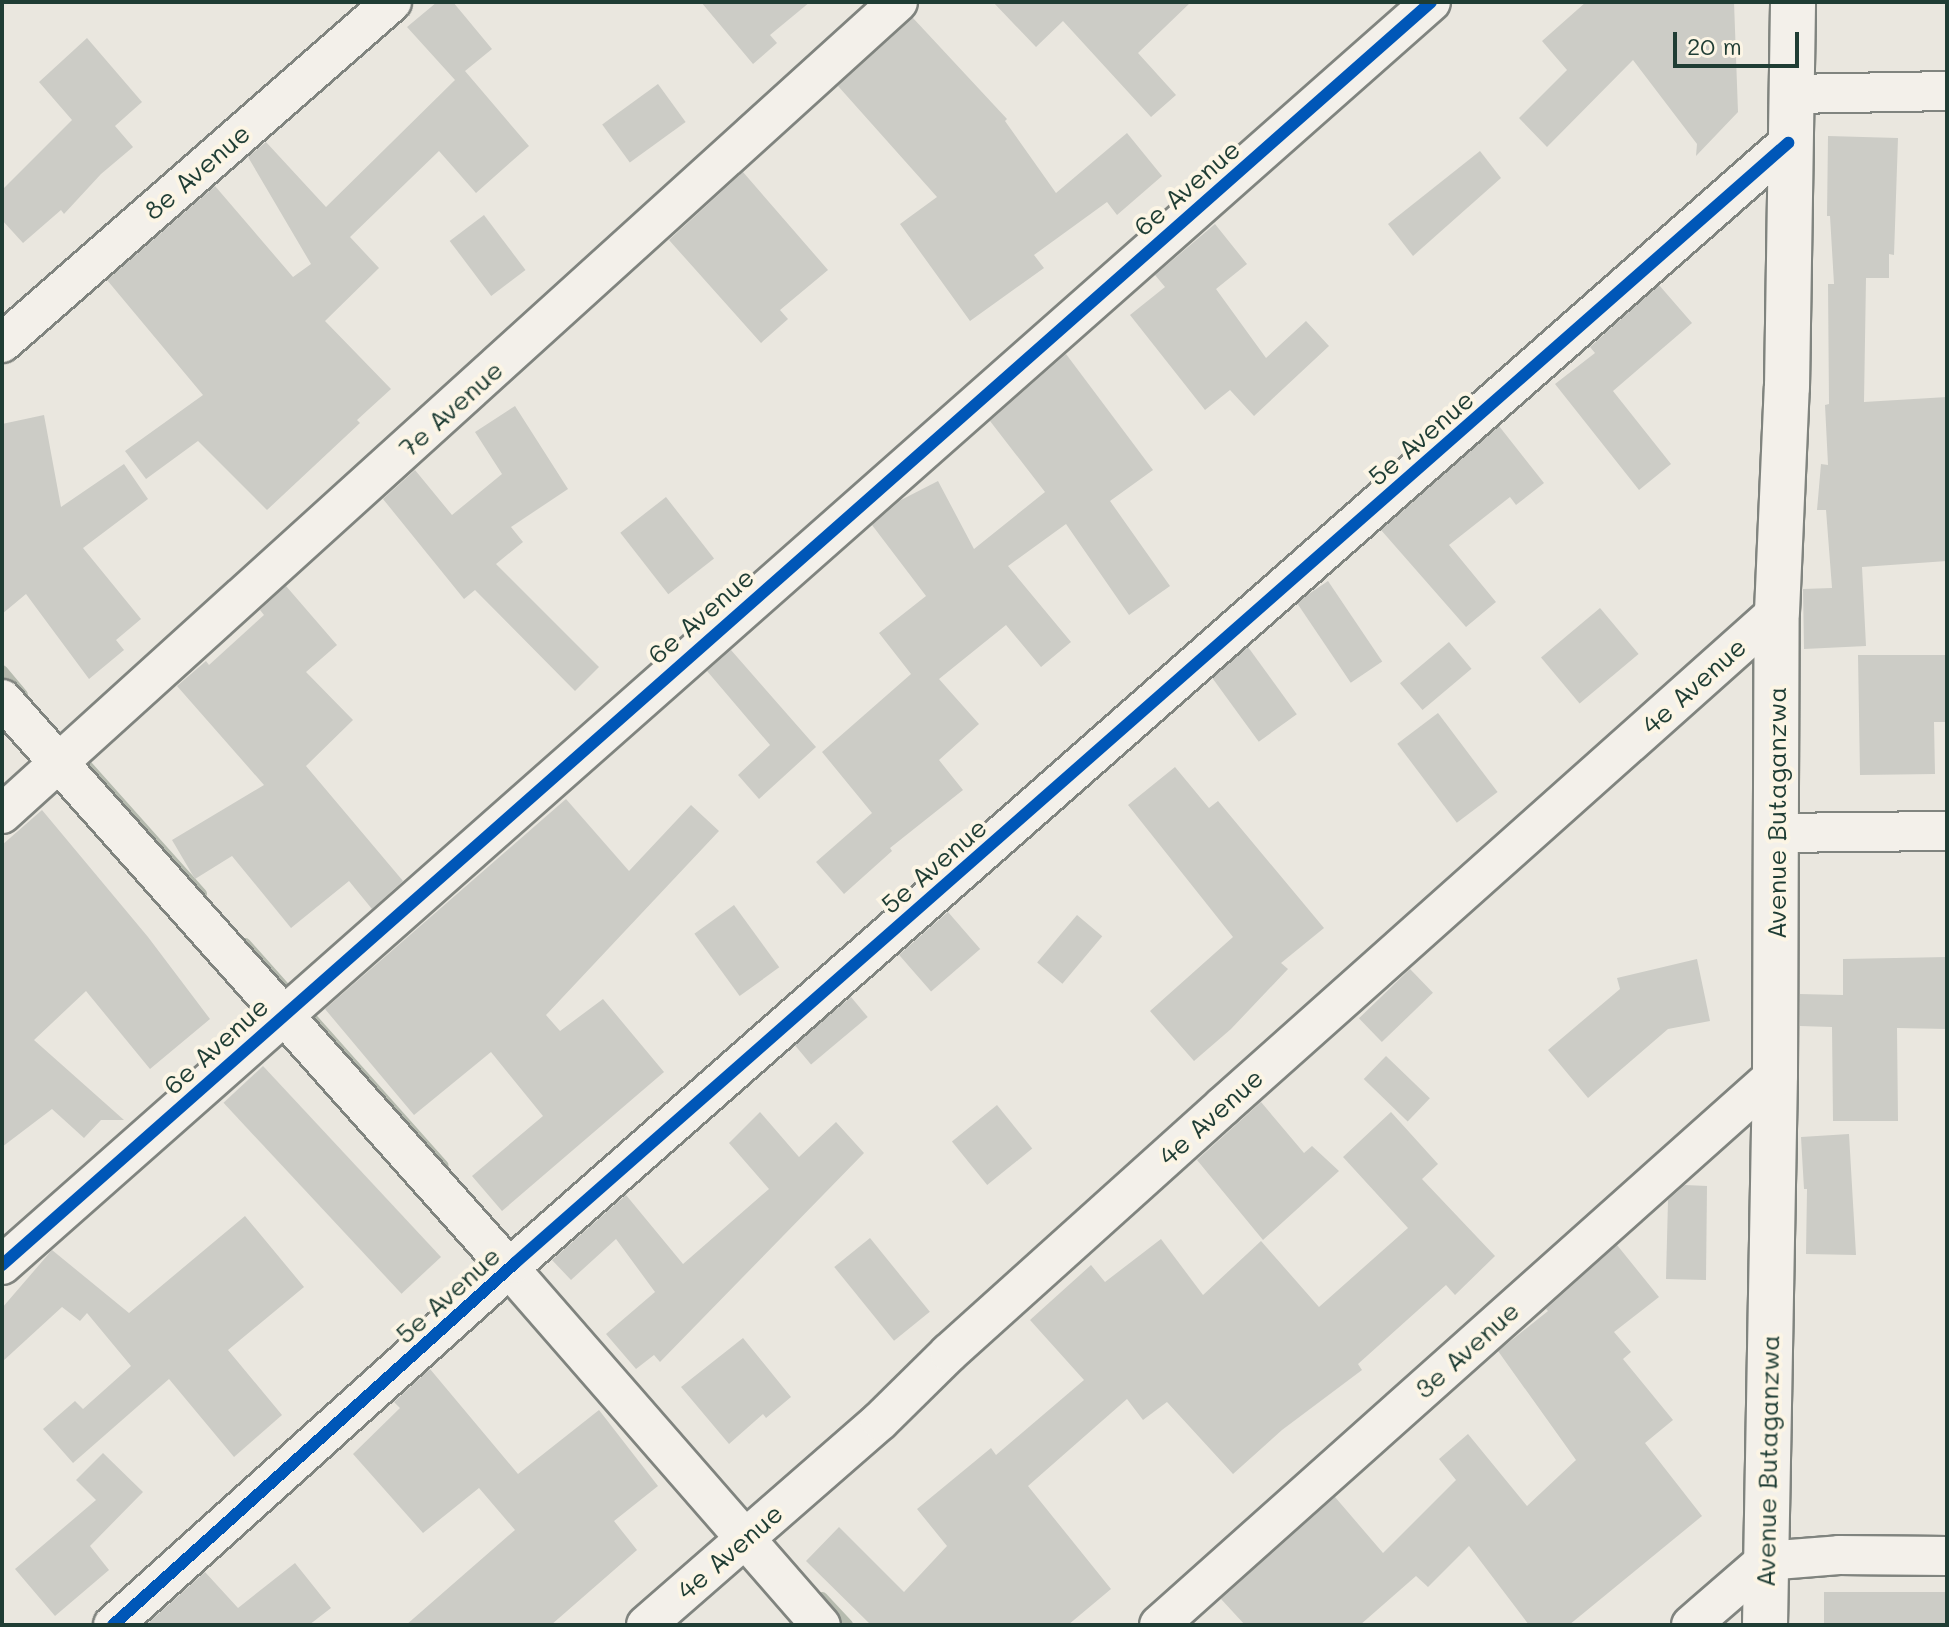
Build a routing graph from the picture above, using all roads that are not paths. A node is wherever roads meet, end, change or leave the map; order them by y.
1 (392, 2) edge
2 (898, 2) edge
3 (1431, 2) edge
4 (1793, 2) edge
5 (1947, 91) edge
6 (1792, 94) junction
7 (1788, 143) junction
8 (2, 343) edge
9 (1777, 612) junction
10 (2, 699) edge
11 (71, 754) junction
12 (2, 814) edge
13 (1947, 831) edge
14 (1777, 833) junction
15 (293, 1006) junction
16 (1775, 1075) junction
17 (518, 1262) junction
18 (2, 1265) edge
19 (754, 1530) junction
20 (1947, 1556) edge
21 (1765, 1561) junction
22 (113, 1625) edge
23 (646, 1625) edge
24 (821, 1625) edge
25 (1159, 1625) edge
26 (1691, 1625) edge
27 (1765, 1625) edge

1 - 8 street, 8e Avenue
2 - 11 street, 7e Avenue
3 - 15 street, 6e Avenue
4 - 6 street, Avenue Butaganzwa
5 - 6 street
6 - 7 street, Avenue Butaganzwa
7 - 9 street, Avenue Butaganzwa
7 - 17 street, 5e Avenue
9 - 14 street, Avenue Butaganzwa
9 - 19 street, 4e Avenue
10 - 11 street
11 - 12 street, 7e Avenue
11 - 15 street
13 - 14 street
14 - 16 street, Avenue Butaganzwa
15 - 17 street
15 - 18 street, 6e Avenue
16 - 21 street, Avenue Butaganzwa
16 - 25 street, 3e Avenue
17 - 19 street
17 - 22 street, 5e Avenue
19 - 23 street, 4e Avenue
19 - 24 street
20 - 21 street
21 - 26 street
21 - 27 street, Avenue Butaganzwa

